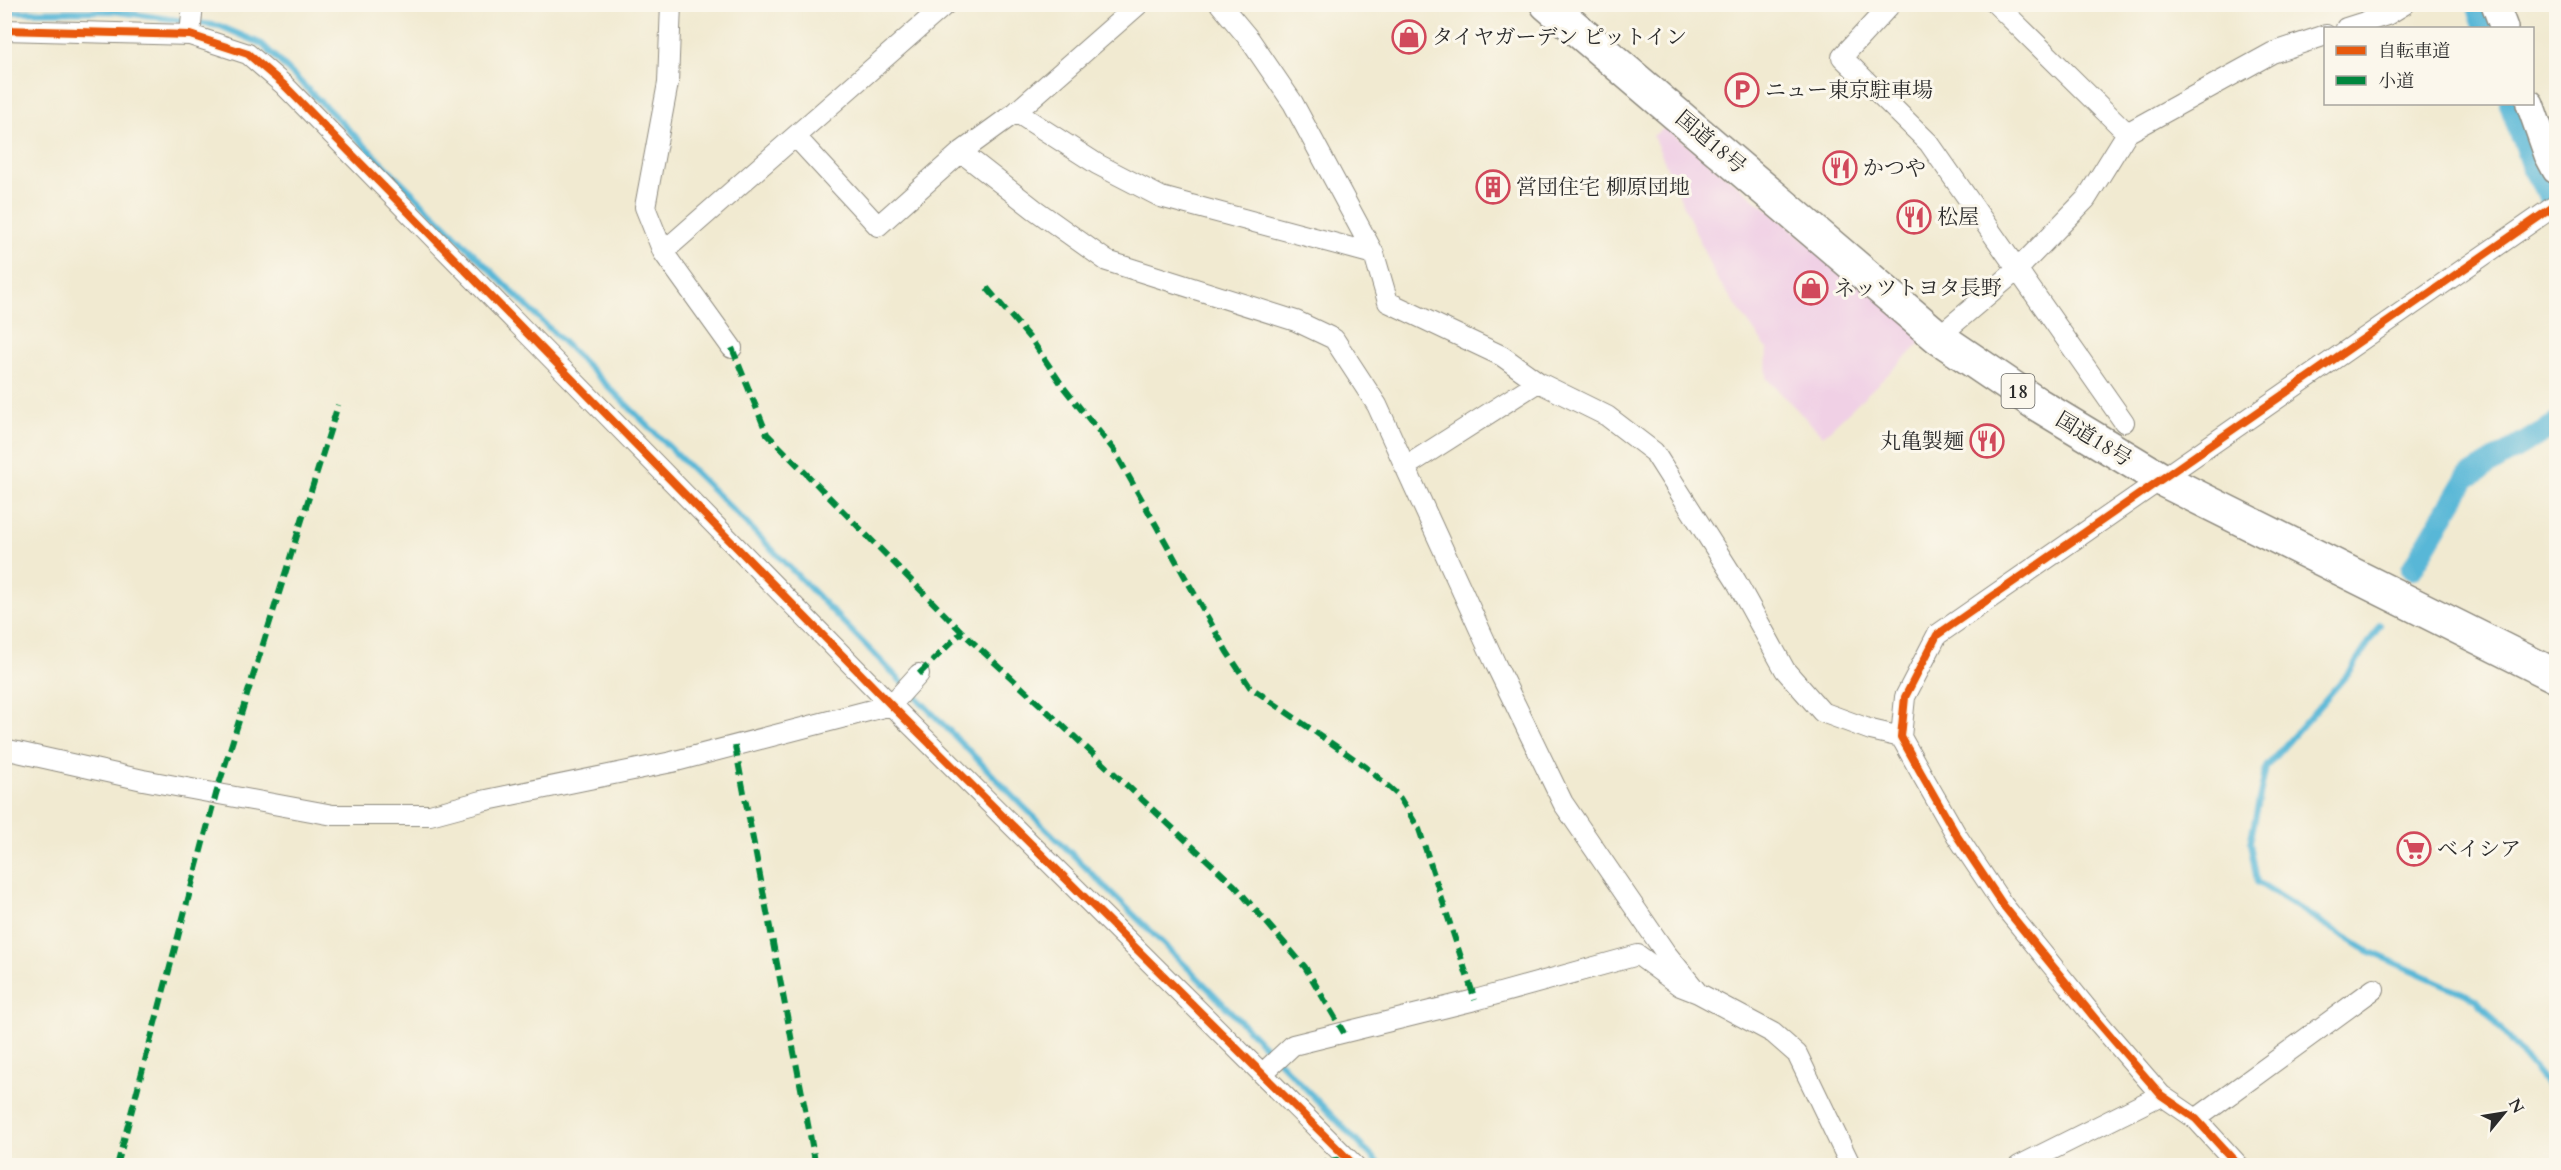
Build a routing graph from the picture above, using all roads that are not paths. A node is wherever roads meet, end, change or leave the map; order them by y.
1 (671, 4) edge
2 (946, 4) edge
3 (1139, 4) edge
4 (1220, 4) edge
5 (1547, 4) edge
6 (1891, 4) edge
7 (1996, 4) edge
8 (2405, 4) edge
9 (2495, 4) edge
10 (193, 6) edge
11 (2349, 27) edge
12 (2504, 27) edge
13 (4, 30) edge
14 (190, 32) junction
15 (2324, 35) edge
16 (2530, 105) edge
17 (1016, 112) junction
18 (2127, 133) junction
19 (796, 137) junction
20 (961, 152) junction
21 (2556, 170) edge
22 (2549, 209) edge
23 (663, 252) junction
24 (1374, 254) junction
25 (2017, 270) junction
26 (1938, 337) junction
27 (732, 348) dead end
28 (1538, 382) junction
29 (2124, 422) dead end
30 (1405, 466) junction
31 (2161, 479) junction
32 (919, 674) dead end
33 (2556, 676) edge
34 (895, 700) junction
35 (1901, 737) junction
36 (4, 749) edge
37 (2374, 989) dead end
38 (1698, 993) junction
39 (1267, 1069) junction
40 (2161, 1095) junction
41 (2196, 1119) junction
42 (1355, 1166) edge
43 (1851, 1166) edge
44 (2019, 1166) edge
45 (2239, 1166) edge

1 - 23 street
2 - 19 street
3 - 17 street
4 - 24 street
5 - 26 highway, 国道18号 / 18
6 - 25 street
7 - 18 street
8 - 11 street
9 - 12 main road
10 - 14 street
13 - 14 street
14 - 34 street
15 - 18 street
16 - 21 main road
17 - 20 street
17 - 24 street
18 - 25 street
19 - 20 street
19 - 23 street
20 - 30 street
22 - 31 street
23 - 27 street
24 - 28 street
25 - 26 street
25 - 29 street
26 - 31 highway, 国道18号 / 18
28 - 30 street
28 - 35 street
30 - 38 street
31 - 33 highway, 国道18号 / 18
31 - 35 street
32 - 34 street
34 - 36 street
34 - 39 street
35 - 40 street
37 - 41 street
38 - 39 street
38 - 43 street
39 - 42 street
40 - 41 street
40 - 44 street
41 - 45 street

